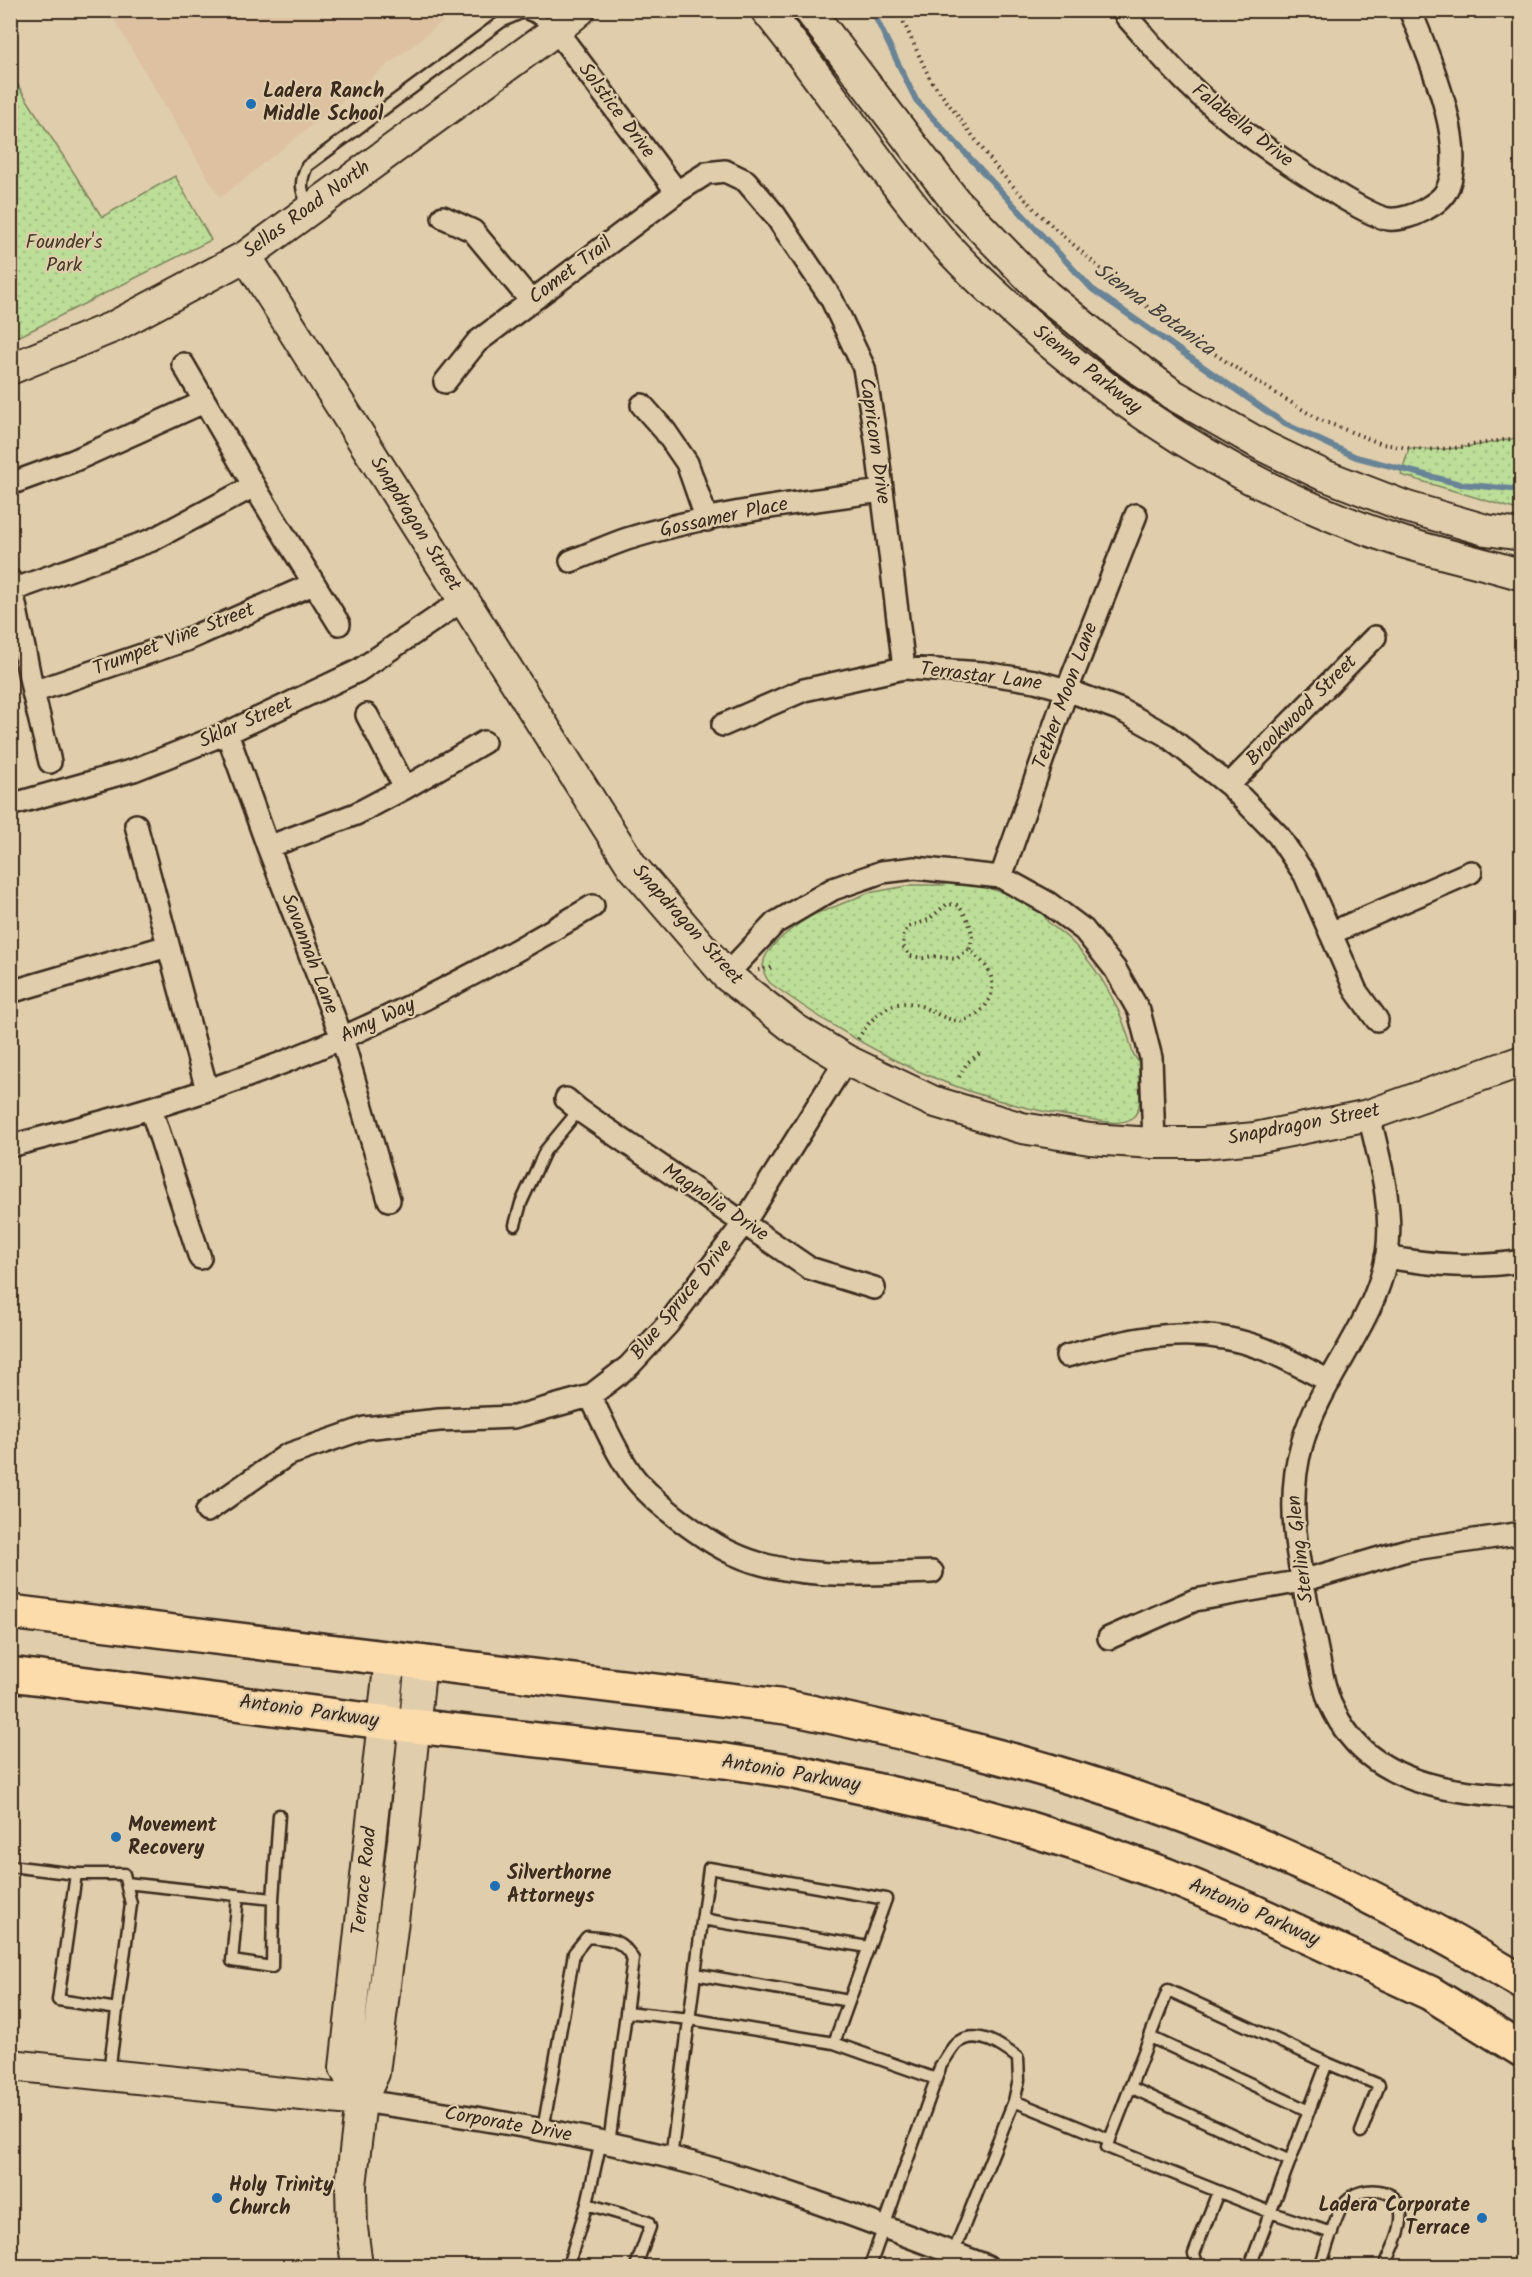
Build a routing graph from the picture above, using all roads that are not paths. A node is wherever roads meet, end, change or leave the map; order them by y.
1 (580, 10) edge
2 (766, 10) edge
3 (809, 10) edge
4 (1124, 10) edge
5 (1410, 10) edge
6 (556, 30) junction
7 (707, 173) joint
8 (677, 192) junction
9 (443, 217) dead end
10 (246, 256) junction
11 (531, 301) junction
12 (183, 364) dead end
13 (10, 369) edge
14 (445, 382) dead end
15 (204, 402) junction
16 (642, 405) dead end
17 (10, 484) edge
18 (254, 486) junction
19 (882, 490) junction
20 (1136, 515) dead end
21 (707, 520) junction
22 (1521, 536) edge
23 (572, 561) dead end
24 (1521, 575) edge
25 (313, 584) junction
26 (11, 587) edge
27 (463, 600) junction
28 (339, 624) dead end
29 (1375, 637) dead end
30 (904, 668) junction
31 (1067, 690) junction
32 (33, 692) junction
33 (367, 714) dead end
34 (723, 725) dead end
35 (227, 733) junction
36 (484, 742) dead end
37 (50, 762) dead end
38 (1229, 785) junction
39 (405, 788) junction
40 (10, 805) edge
41 (136, 825) dead end
42 (268, 847) junction
43 (1471, 872) dead end
44 (1001, 877) junction
45 (593, 906) dead end
46 (1331, 933) junction
47 (168, 946) junction
48 (726, 975) junction
49 (10, 992) edge
50 (1377, 1020) dead end
51 (342, 1038) junction
52 (846, 1060) junction
53 (1521, 1061) edge
54 (207, 1090) junction
55 (572, 1104) joint
56 (151, 1109) junction
57 (1369, 1115) junction
58 (1154, 1143) junction
59 (10, 1146) edge
60 (389, 1200) dead end
61 (744, 1223) junction
62 (515, 1225) dead end
63 (1386, 1257) junction
64 (200, 1258) dead end
65 (1521, 1261) edge
66 (874, 1288) dead end
67 (1067, 1356) dead end
68 (1330, 1382) junction
69 (590, 1396) junction
70 (207, 1511) dead end
71 (1521, 1533) edge
72 (932, 1572) dead end
73 (1302, 1581) junction
74 (10, 1612) edge
75 (1109, 1638) dead end
76 (405, 1660) junction
77 (10, 1674) edge
78 (382, 1722) junction
79 (414, 1726) junction
80 (1521, 1797) edge
81 (279, 1815) dead end
82 (10, 1866) edge
83 (76, 1874) junction
84 (126, 1883) junction
85 (238, 1895) junction
86 (273, 1899) junction
87 (702, 1919) junction
88 (868, 1947) junction
89 (695, 1974) junction
90 (1521, 1982) edge
91 (849, 2001) junction
92 (118, 2009) junction
93 (626, 2012) junction
94 (690, 2019) junction
95 (1150, 2037) junction
96 (834, 2043) junction
97 (1521, 2050) edge
98 (1327, 2063) junction
99 (10, 2065) edge
100 (109, 2075) junction
101 (936, 2079) junction
102 (1130, 2087) junction
103 (361, 2101) junction
104 (1014, 2101) junction
105 (1309, 2111) junction
106 (543, 2130) junction
107 (1361, 2132) dead end
108 (1110, 2140) junction
109 (605, 2143) junction
110 (671, 2158) junction
111 (1290, 2161) junction
112 (1218, 2192) junction
113 (587, 2204) junction
114 (1270, 2212) junction
115 (883, 2228) junction
116 (1332, 2233) junction
117 (950, 2260) edge
118 (357, 2266) edge
119 (568, 2266) edge
120 (636, 2266) edge
121 (870, 2266) edge
122 (987, 2266) edge
123 (1198, 2266) edge
124 (1250, 2266) edge
125 (1320, 2266) edge
126 (1385, 2266) edge

1 - 6 street, Sellas Road North
2 - 24 street, Sienna Parkway
3 - 22 street, Sienna Parkway
4 - 5 street, Falabella Drive
6 - 8 street, Solstice Drive
6 - 10 street, Sellas Road North
7 - 8 street, Comet Trail
7 - 19 street, Capricorn Drive
8 - 11 street, Comet Trail
9 - 11 street
10 - 13 street, Sellas Road North
10 - 27 street, Snapdragon Street
11 - 14 street, Comet Trail
12 - 15 street
15 - 17 street
15 - 18 street
16 - 21 street
18 - 25 street
18 - 26 street
19 - 21 street, Gossamer Place
19 - 30 street, Capricorn Drive
20 - 31 street, Tether Moon Lane
21 - 23 street, Gossamer Place
25 - 28 street
25 - 32 street, Trumpet Vine Street
26 - 32 street
27 - 35 street, Sklar Street
27 - 48 street, Snapdragon Street
29 - 38 street, Brookwood Street
30 - 31 street, Terrastar Lane
30 - 34 street, Terrastar Lane
31 - 38 street, Terrastar Lane
31 - 44 street, Tether Moon Lane
32 - 37 street
33 - 39 street
35 - 40 street, Sklar Street
35 - 42 street, Savannah Lane
36 - 39 street
38 - 46 street, Terrastar Lane
39 - 42 street
41 - 47 street
42 - 51 street, Savannah Lane
43 - 46 street
44 - 48 street
44 - 58 street
45 - 51 street, Amy Way
46 - 50 street, Terrastar Lane
47 - 49 street
47 - 54 street
48 - 52 street, Snapdragon Street
51 - 54 street, Amy Way
51 - 60 street, Savannah Lane
52 - 58 street, Snapdragon Street
52 - 61 street, Blue Spruce Drive
53 - 57 street, Snapdragon Street
54 - 56 street, Amy Way
55 - 61 street, Magnolia Drive
55 - 62 lane
56 - 59 street, Amy Way
56 - 64 street
57 - 58 street, Snapdragon Street
57 - 63 street, Sterling Glen
61 - 66 street, Magnolia Drive
61 - 69 street, Blue Spruce Drive
63 - 65 street
63 - 68 street, Sterling Glen
67 - 68 street
68 - 73 street, Sterling Glen
69 - 70 street, Blue Spruce Drive
69 - 72 street
71 - 73 street
73 - 75 street
73 - 80 street, Sterling Glen
74 - 76 main road
76 - 78 street, Terrace Road
76 - 79 street, Terrace Road
76 - 90 main road
77 - 78 main road, Antonio Parkway
78 - 79 main road, Antonio Parkway
78 - 103 street, Terrace Road
79 - 97 main road, Antonio Parkway
79 - 103 street, Terrace Road
81 - 86 lane
82 - 83 lane
83 - 84 lane
83 - 92 lane
84 - 85 lane
84 - 92 lane
85 - 86 lane
85 - 86 lane
87 - 88 lane
87 - 88 lane
87 - 89 lane
88 - 91 lane
89 - 91 lane
89 - 94 lane
91 - 96 lane
92 - 100 lane
93 - 94 lane
93 - 106 lane
93 - 109 lane
94 - 96 lane
94 - 110 lane
95 - 98 lane
95 - 102 lane
95 - 105 lane
96 - 101 lane
98 - 105 lane
98 - 107 lane
99 - 100 street, Corporate Drive
100 - 103 street, Corporate Drive
101 - 104 lane
101 - 115 lane
102 - 108 lane
102 - 111 lane
103 - 106 street, Corporate Drive
103 - 118 street, Terrace Road
104 - 108 lane
104 - 117 lane
105 - 111 lane
106 - 109 street, Corporate Drive
108 - 112 lane
109 - 110 street, Corporate Drive
109 - 113 lane
110 - 115 street, Corporate Drive
111 - 114 lane
112 - 114 lane
112 - 123 lane
113 - 119 lane
113 - 120 lane
114 - 116 lane
114 - 124 lane
115 - 117 street, Corporate Drive
115 - 121 lane
116 - 125 lane
116 - 126 lane
117 - 122 street, Corporate Drive

